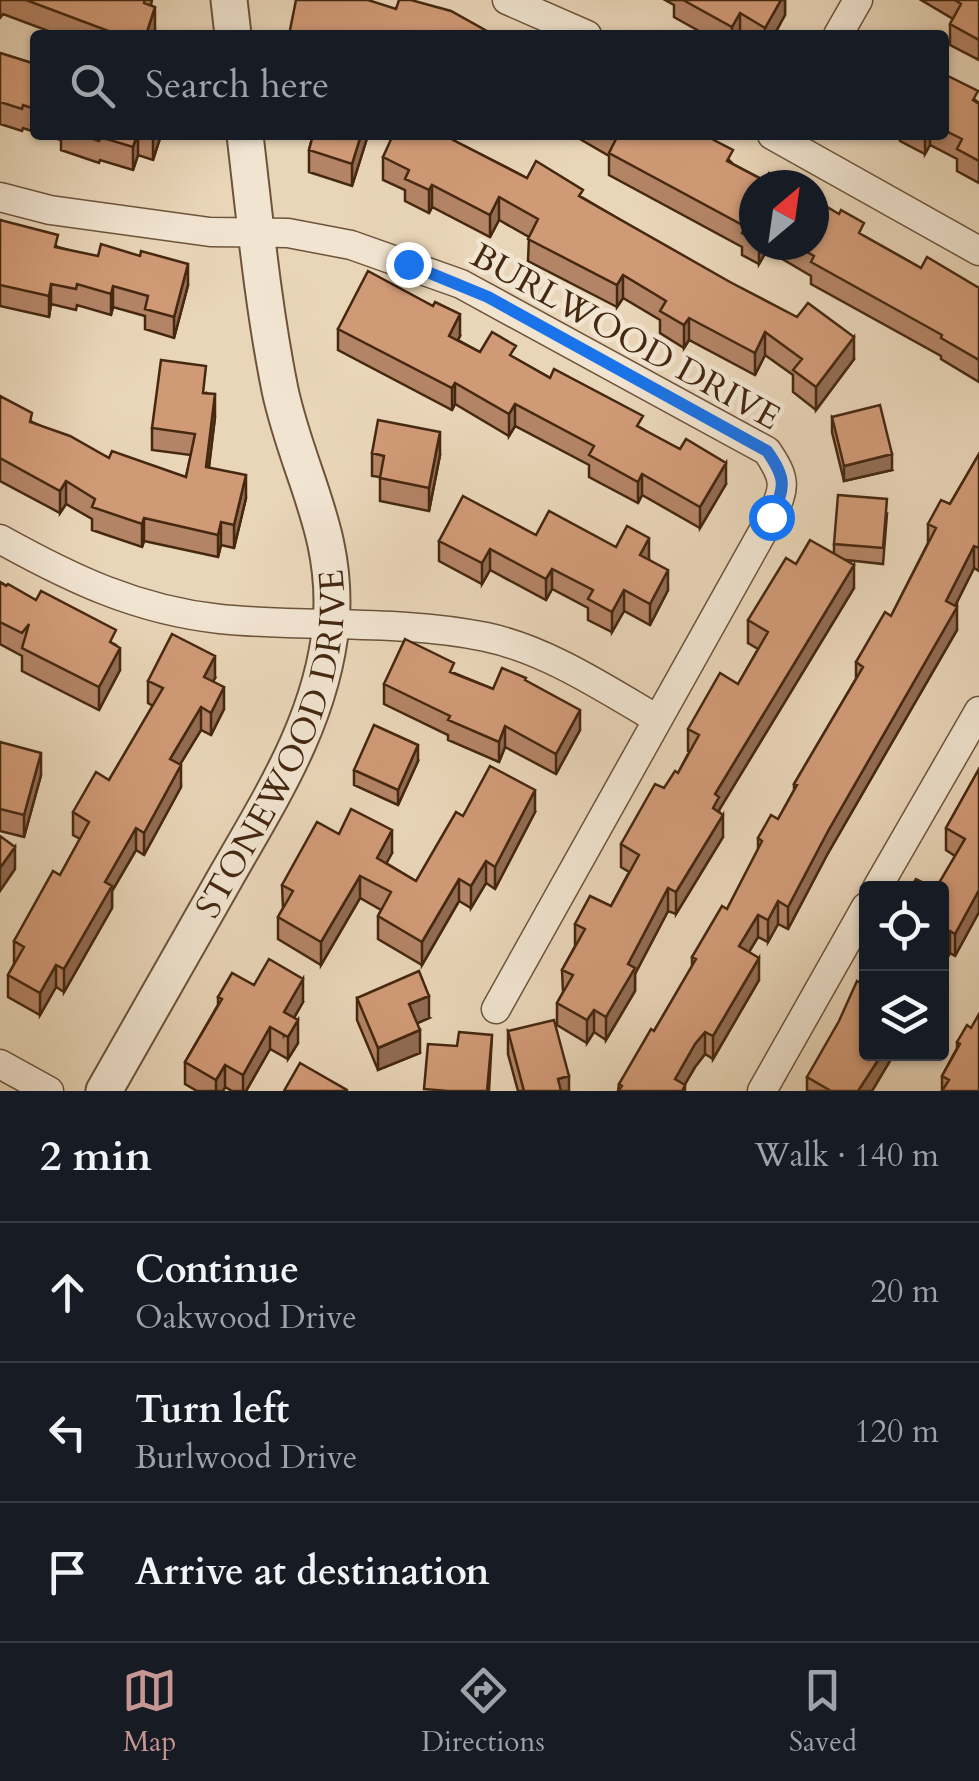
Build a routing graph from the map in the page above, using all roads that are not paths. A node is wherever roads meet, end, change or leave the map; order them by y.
1 (229, 0) edge
2 (507, 0) edge
3 (858, 0) edge
4 (232, 30) edge
5 (576, 30) edge
6 (841, 30) edge
7 (246, 140) edge
8 (785, 140) edge
9 (0, 197) edge
10 (256, 232) junction
11 (979, 251) edge
12 (0, 539) edge
13 (331, 622) junction
14 (979, 711) edge
15 (657, 720) junction
16 (881, 881) edge
17 (859, 920) edge
18 (496, 1009) dead end
19 (0, 1064) edge
20 (49, 1091) edge
21 (104, 1091) edge
22 (762, 1091) edge

1 - 4 street
2 - 5 street
3 - 6 street
7 - 10 street, STONEWOOD DRIVE
8 - 11 street
9 - 10 street, BURLWOOD DRIVE
10 - 13 street, STONEWOOD DRIVE
10 - 15 street, BURLWOOD DRIVE
12 - 13 street
13 - 15 street
13 - 21 street, STONEWOOD DRIVE
14 - 16 street
15 - 18 street
17 - 22 street
19 - 20 street

